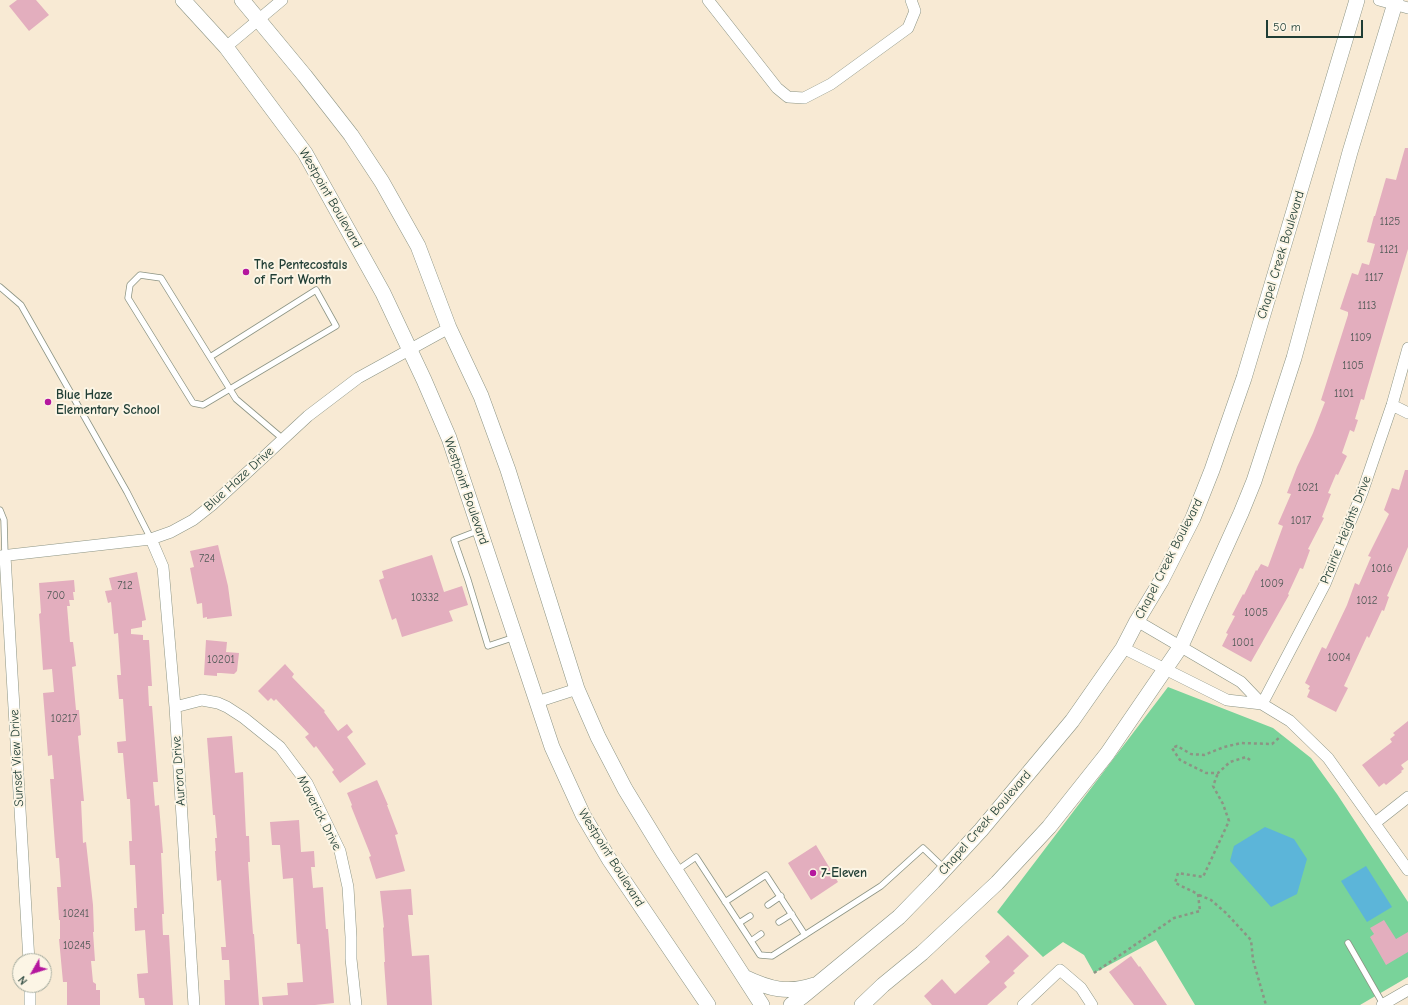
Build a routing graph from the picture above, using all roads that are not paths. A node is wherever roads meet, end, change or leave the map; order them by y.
1 (183, 0) edge
2 (242, 0) edge
3 (282, 0) edge
4 (708, 0) edge
5 (911, 0) edge
6 (1357, 0) edge
7 (1379, 0) edge
8 (1400, 4) edge
9 (259, 20) junction
10 (226, 47) junction
11 (0, 287) edge
12 (450, 328) junction
13 (1408, 348) edge
14 (410, 350) junction
15 (210, 357) junction
16 (231, 390) junction
17 (1392, 405) junction
18 (1408, 413) edge
19 (283, 439) junction
20 (0, 510) edge
21 (480, 530) junction
22 (151, 539) junction
23 (2, 556) edge
24 (1137, 621) junction
25 (515, 637) junction
26 (1181, 646) junction
27 (1123, 648) junction
28 (1165, 670) junction
29 (578, 689) junction
30 (537, 702) junction
31 (1262, 704) junction
32 (175, 707) junction
33 (1408, 796) edge
34 (1375, 823) junction
35 (945, 869) junction
36 (1408, 870) edge
37 (675, 871) junction
38 (780, 896) junction
39 (725, 902) junction
40 (768, 905) dead end
41 (792, 914) junction
42 (750, 916) dead end
43 (779, 922) dead end
44 (739, 923) junction
45 (761, 934) dead end
46 (805, 935) junction
47 (750, 941) junction
48 (1348, 943) dead end
49 (28, 953) edge
50 (744, 978) junction
51 (819, 983) junction
52 (1408, 990) edge
53 (30, 993) edge
54 (30, 1005) edge
55 (194, 1005) edge
56 (356, 1005) edge
57 (708, 1005) edge
58 (762, 1005) edge
59 (791, 1005) edge
60 (862, 1005) edge
61 (1023, 1005) edge
62 (1092, 1005) edge
63 (1382, 1005) edge

1 - 10 main road, Westpoint Boulevard
2 - 9 main road
3 - 9 street
4 - 5 street
6 - 24 main road, Chapel Creek Boulevard
7 - 8 street
8 - 26 main road
9 - 10 street
9 - 12 main road
10 - 14 main road, Westpoint Boulevard
11 - 22 lane
12 - 14 street, Blue Haze Drive
12 - 29 main road
13 - 17 street, Prairie Heights Drive
14 - 19 street, Blue Haze Drive
14 - 21 main road, Westpoint Boulevard
15 - 16 lane
15 - 16 lane
15 - 16 lane
16 - 19 lane
17 - 18 street
17 - 31 street, Prairie Heights Drive
19 - 22 street, Blue Haze Drive
20 - 23 lane
21 - 25 main road, Westpoint Boulevard
21 - 25 lane
22 - 23 street, Blue Haze Drive
22 - 32 street, Aurora Drive
23 - 49 street, Sunset View Drive
24 - 26 street
24 - 27 main road, Chapel Creek Boulevard
25 - 30 main road, Westpoint Boulevard
26 - 28 main road
26 - 31 street
27 - 28 street
27 - 35 main road, Chapel Creek Boulevard
28 - 31 street
28 - 60 main road
29 - 30 street
29 - 37 main road
30 - 57 main road, Westpoint Boulevard
31 - 34 street
32 - 55 street, Aurora Drive
32 - 56 street, Maverick Drive
33 - 34 street
34 - 36 street
35 - 46 lane
35 - 51 main road, Chapel Creek Boulevard
37 - 39 lane
37 - 50 main road
38 - 39 lane
38 - 40 lane
38 - 41 lane
39 - 44 lane
41 - 43 lane
41 - 46 lane
42 - 44 lane
44 - 47 lane
45 - 47 lane
46 - 47 lane
48 - 63 lane
50 - 51 main road
50 - 58 main road
51 - 59 main road, Chapel Creek Boulevard
52 - 63 street
53 - 54 street
61 - 62 street

